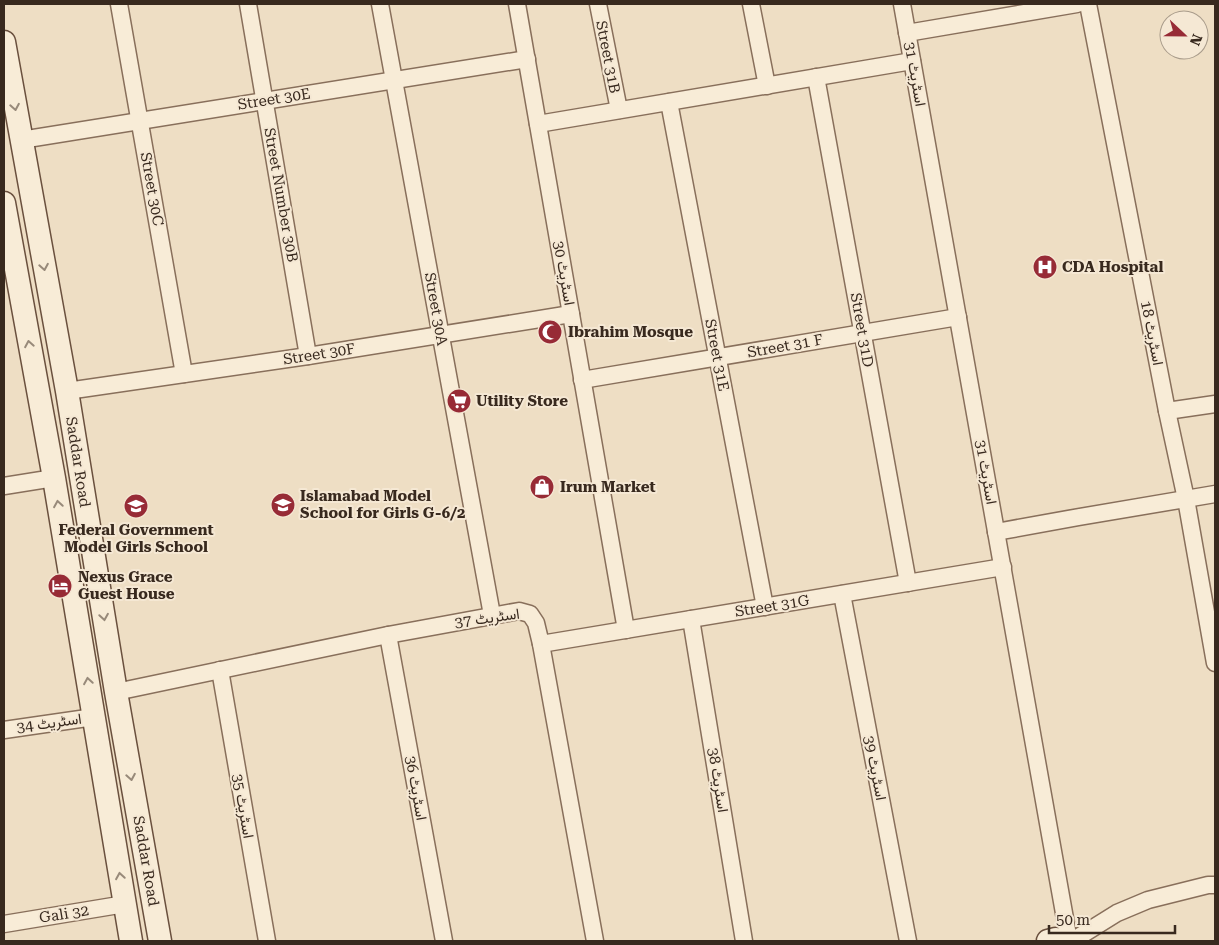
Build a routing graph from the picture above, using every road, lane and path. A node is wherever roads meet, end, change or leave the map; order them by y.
1 (119, 4) edge
2 (248, 4) edge
3 (380, 4) edge
4 (517, 4) edge
5 (598, 4) edge
6 (751, 4) edge
7 (902, 4) edge
8 (1077, 4) edge
9 (1088, 4) edge
10 (907, 33) junction
11 (4, 42) edge
12 (526, 59) junction
13 (912, 61) junction
14 (816, 77) junction
15 (394, 80) junction
16 (767, 86) junction
17 (264, 101) junction
18 (669, 102) junction
19 (619, 110) junction
20 (140, 121) junction
21 (538, 124) junction
22 (21, 140) junction
23 (4, 203) edge
24 (571, 314) junction
25 (958, 316) junction
26 (863, 333) junction
27 (441, 335) junction
28 (308, 356) junction
29 (718, 357) junction
30 (184, 374) junction
31 (582, 380) junction
32 (67, 391) junction
33 (1215, 404) edge
34 (1167, 412) junction
35 (54, 478) junction
36 (4, 486) edge
37 (1215, 494) edge
38 (1186, 499) junction
39 (996, 532) junction
40 (1003, 567) junction
41 (908, 583) junction
42 (842, 594) junction
43 (765, 607) junction
44 (492, 615) junction
45 (691, 619) junction
46 (626, 630) junction
47 (388, 635) junction
48 (541, 644) junction
49 (1215, 663) edge
50 (220, 670) junction
51 (116, 692) junction
52 (94, 717) junction
53 (4, 730) edge
54 (1215, 886) edge
55 (125, 904) junction
56 (4, 924) edge
57 (131, 941) edge
58 (160, 941) edge
59 (267, 941) edge
60 (444, 941) edge
61 (595, 941) edge
62 (744, 941) edge
63 (908, 941) edge
64 (1048, 941) edge
65 (1069, 941) edge

1 - 20 street, Street 30C
2 - 17 street, Street Number 30B
3 - 15 street, Street 30A
4 - 12 street, اسٹریٹ 30
5 - 19 street, Street 31B
6 - 16 street
7 - 10 street, اسٹریٹ 31
8 - 10 street
9 - 34 street, اسٹریٹ 18
10 - 13 street, اسٹریٹ 31
11 -> 22 street, Saddar Road
12 - 15 street, Street 30E
12 - 21 street, اسٹریٹ 30
13 - 14 street
13 - 25 street, اسٹریٹ 31
14 - 16 street
14 - 26 street, Street 31D
15 - 17 street, Street 30E
15 - 27 street, Street 30A
16 - 18 street
17 - 20 street, Street 30E
17 - 28 street, Street Number 30B
18 - 19 street
18 - 29 street, Street 31E
19 - 21 street
20 - 22 street, Street 30E
20 - 30 street, Street 30C
21 - 24 street, اسٹریٹ 30
22 -> 32 street, Saddar Road
35 -> 23 street, Saddar Road
24 - 27 street, Street 30F
24 - 31 street, اسٹریٹ 30
25 - 26 street, Street 31 F
25 - 39 street, اسٹریٹ 31
26 - 29 street, Street 31 F
26 - 41 street, Street 31D
27 - 28 street, Street 30F
27 - 44 street, Street 30A
28 - 30 street, Street 30F
29 - 31 street, Street 31 F
29 - 43 street, Street 31E
30 - 32 street, Street 30F
31 - 46 street, اسٹریٹ 30
32 -> 51 street, Saddar Road
33 - 34 street
34 - 38 street, اسٹریٹ 18
35 - 36 street
52 -> 35 street, Saddar Road
37 - 38 street
38 - 39 street
38 - 49 street, اسٹریٹ 18
39 - 40 street, اسٹریٹ 31
40 - 41 street, Street 31G
40 - 65 street, اسٹریٹ 31
41 - 42 street, Street 31G
42 - 43 street, Street 31G
42 - 63 street, اسٹریٹ 39
43 - 45 street, Street 31G
44 - 47 street, اسٹریٹ 37
44 - 48 street, اسٹریٹ 37
45 - 46 street, Street 31G
45 - 62 street, اسٹریٹ 38
46 - 48 street, Street 31G
47 - 50 street, اسٹریٹ 37
47 - 60 street, اسٹریٹ 36
48 - 61 street, اسٹریٹ 37
50 - 51 street, اسٹریٹ 37
50 - 59 street, اسٹریٹ 35
51 -> 58 street, Saddar Road
52 - 53 street, اسٹریٹ 34
55 -> 52 street, Saddar Road
54 - 65 street
55 - 56 street, Gali 32
55 - 57 street, Saddar Road
64 - 65 street

